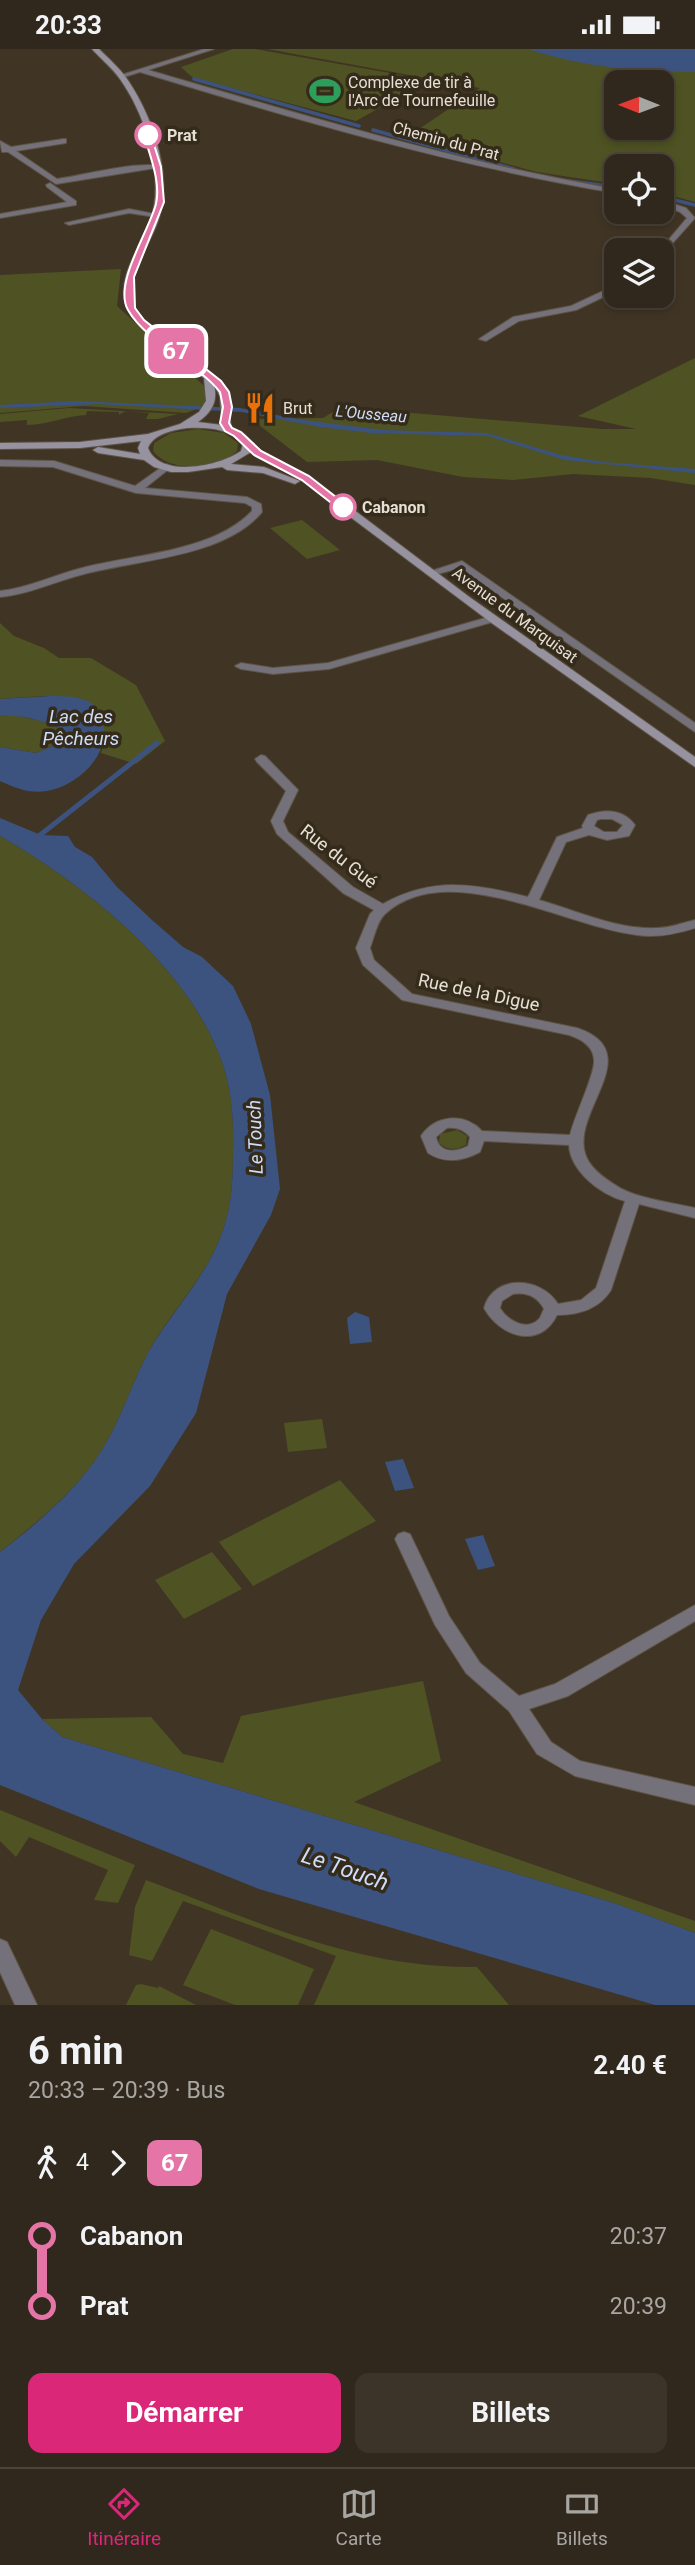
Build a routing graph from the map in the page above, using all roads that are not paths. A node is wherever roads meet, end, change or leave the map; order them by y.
1 (96, 49) edge
2 (211, 49) edge
3 (161, 65) junction
4 (143, 71) junction
5 (121, 76) junction
6 (190, 83) junction
7 (63, 141) dead end
8 (0, 143) edge
9 (9, 150) junction
10 (0, 151) edge
11 (158, 167) junction
12 (53, 183) junction
13 (604, 189) edge
14 (674, 207) edge
15 (156, 215) junction
16 (0, 216) edge
17 (69, 223) dead end
18 (674, 239) edge
19 (604, 294) edge
20 (483, 339) dead end
21 (209, 378) junction
22 (181, 427) junction
23 (228, 429) junction
24 (150, 437) junction
25 (79, 445) junction
26 (247, 445) junction
27 (0, 446) edge
28 (147, 457) junction
29 (0, 463) edge
30 (166, 467) junction
31 (219, 467) junction
32 (135, 490) junction
33 (319, 491) junction
34 (429, 573) junction
35 (0, 594) edge
36 (492, 619) junction
37 (241, 666) dead end
38 (695, 728) edge
39 (261, 759) dead end
40 (695, 763) edge
41 (590, 830) dead end
42 (533, 902) junction
43 (383, 909) junction
44 (695, 924) edge
45 (478, 1136) dead end
46 (576, 1140) junction
47 (633, 1199) junction
48 (695, 1213) edge
49 (552, 1310) dead end
50 (404, 1539) dead end
51 (695, 1612) edge
52 (516, 1705) junction
53 (695, 1796) edge
54 (0, 1949) edge
55 (26, 2005) edge

1 - 5 main road
2 - 3 street, Chemin du Prat
3 - 4 street, Chemin du Prat
3 - 6 street, Chemin du Prat
4 - 5 street, Chemin du Prat
4 - 6 street, Chemin du Prat
5 - 11 main road
6 - 13 street, Chemin du Prat
7 - 9 street
8 - 9 street
9 - 10 street
9 - 12 street
11 - 12 street
11 - 15 main road
12 - 16 street
14 - 18 street
15 - 17 street
15 - 21 main road
19 - 20 street
21 - 22 main road
21 - 23 main road
22 - 23 main road
22 - 24 main road
23 - 26 main road, Avenue du Marquisat
24 - 25 main road
24 - 28 main road
25 - 27 main road
25 - 28 main road
26 - 31 main road
26 - 33 main road, Avenue du Marquisat
28 - 30 main road
29 - 32 street
30 - 31 main road, Avenue du Marquisat
30 - 32 street
31 - 33 main road, Avenue du Marquisat
32 - 35 street
33 - 34 main road, Avenue du Marquisat
34 - 36 main road, Avenue du Marquisat
34 - 38 street
36 - 37 street
36 - 40 main road, Avenue du Marquisat
39 - 43 street, Rue du Gué
41 - 42 street
42 - 43 street
42 - 44 street
43 - 46 street, Rue de la Digue
45 - 46 street
46 - 47 street
47 - 48 street
47 - 49 street
50 - 52 street
51 - 52 street
52 - 53 street
54 - 55 street

